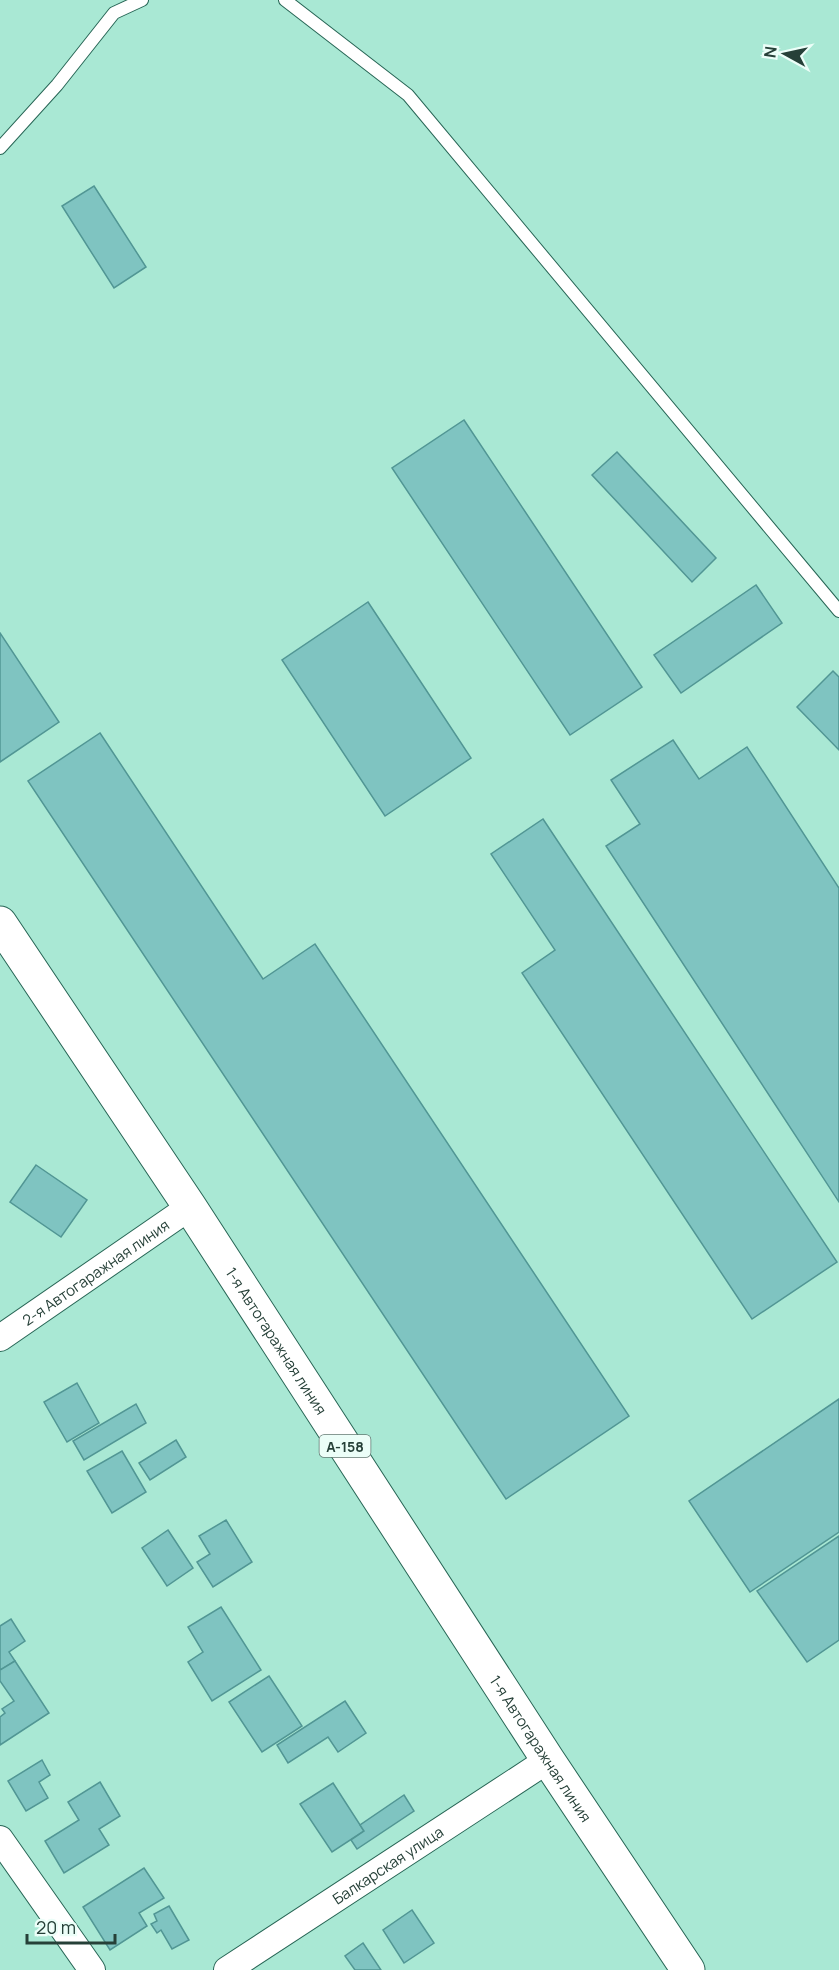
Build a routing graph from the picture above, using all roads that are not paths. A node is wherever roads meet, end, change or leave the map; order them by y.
1 (142, 0) edge
2 (285, 0) edge
3 (0, 148) edge
4 (839, 611) edge
5 (0, 922) edge
6 (190, 1207) junction
7 (0, 1338) edge
8 (548, 1760) junction
9 (0, 1839) edge
10 (92, 1970) edge
11 (226, 1970) edge
12 (688, 1970) edge

1 - 3 lane
2 - 4 lane
5 - 6 main road, 1-я Автогаражная линия / А-158
6 - 7 street, 2-я Автогаражная линия
6 - 8 main road, 1-я Автогаражная линия / А-158
8 - 11 street, Балкарская улица
8 - 12 main road, 1-я Автогаражная линия / А-158
9 - 10 street

